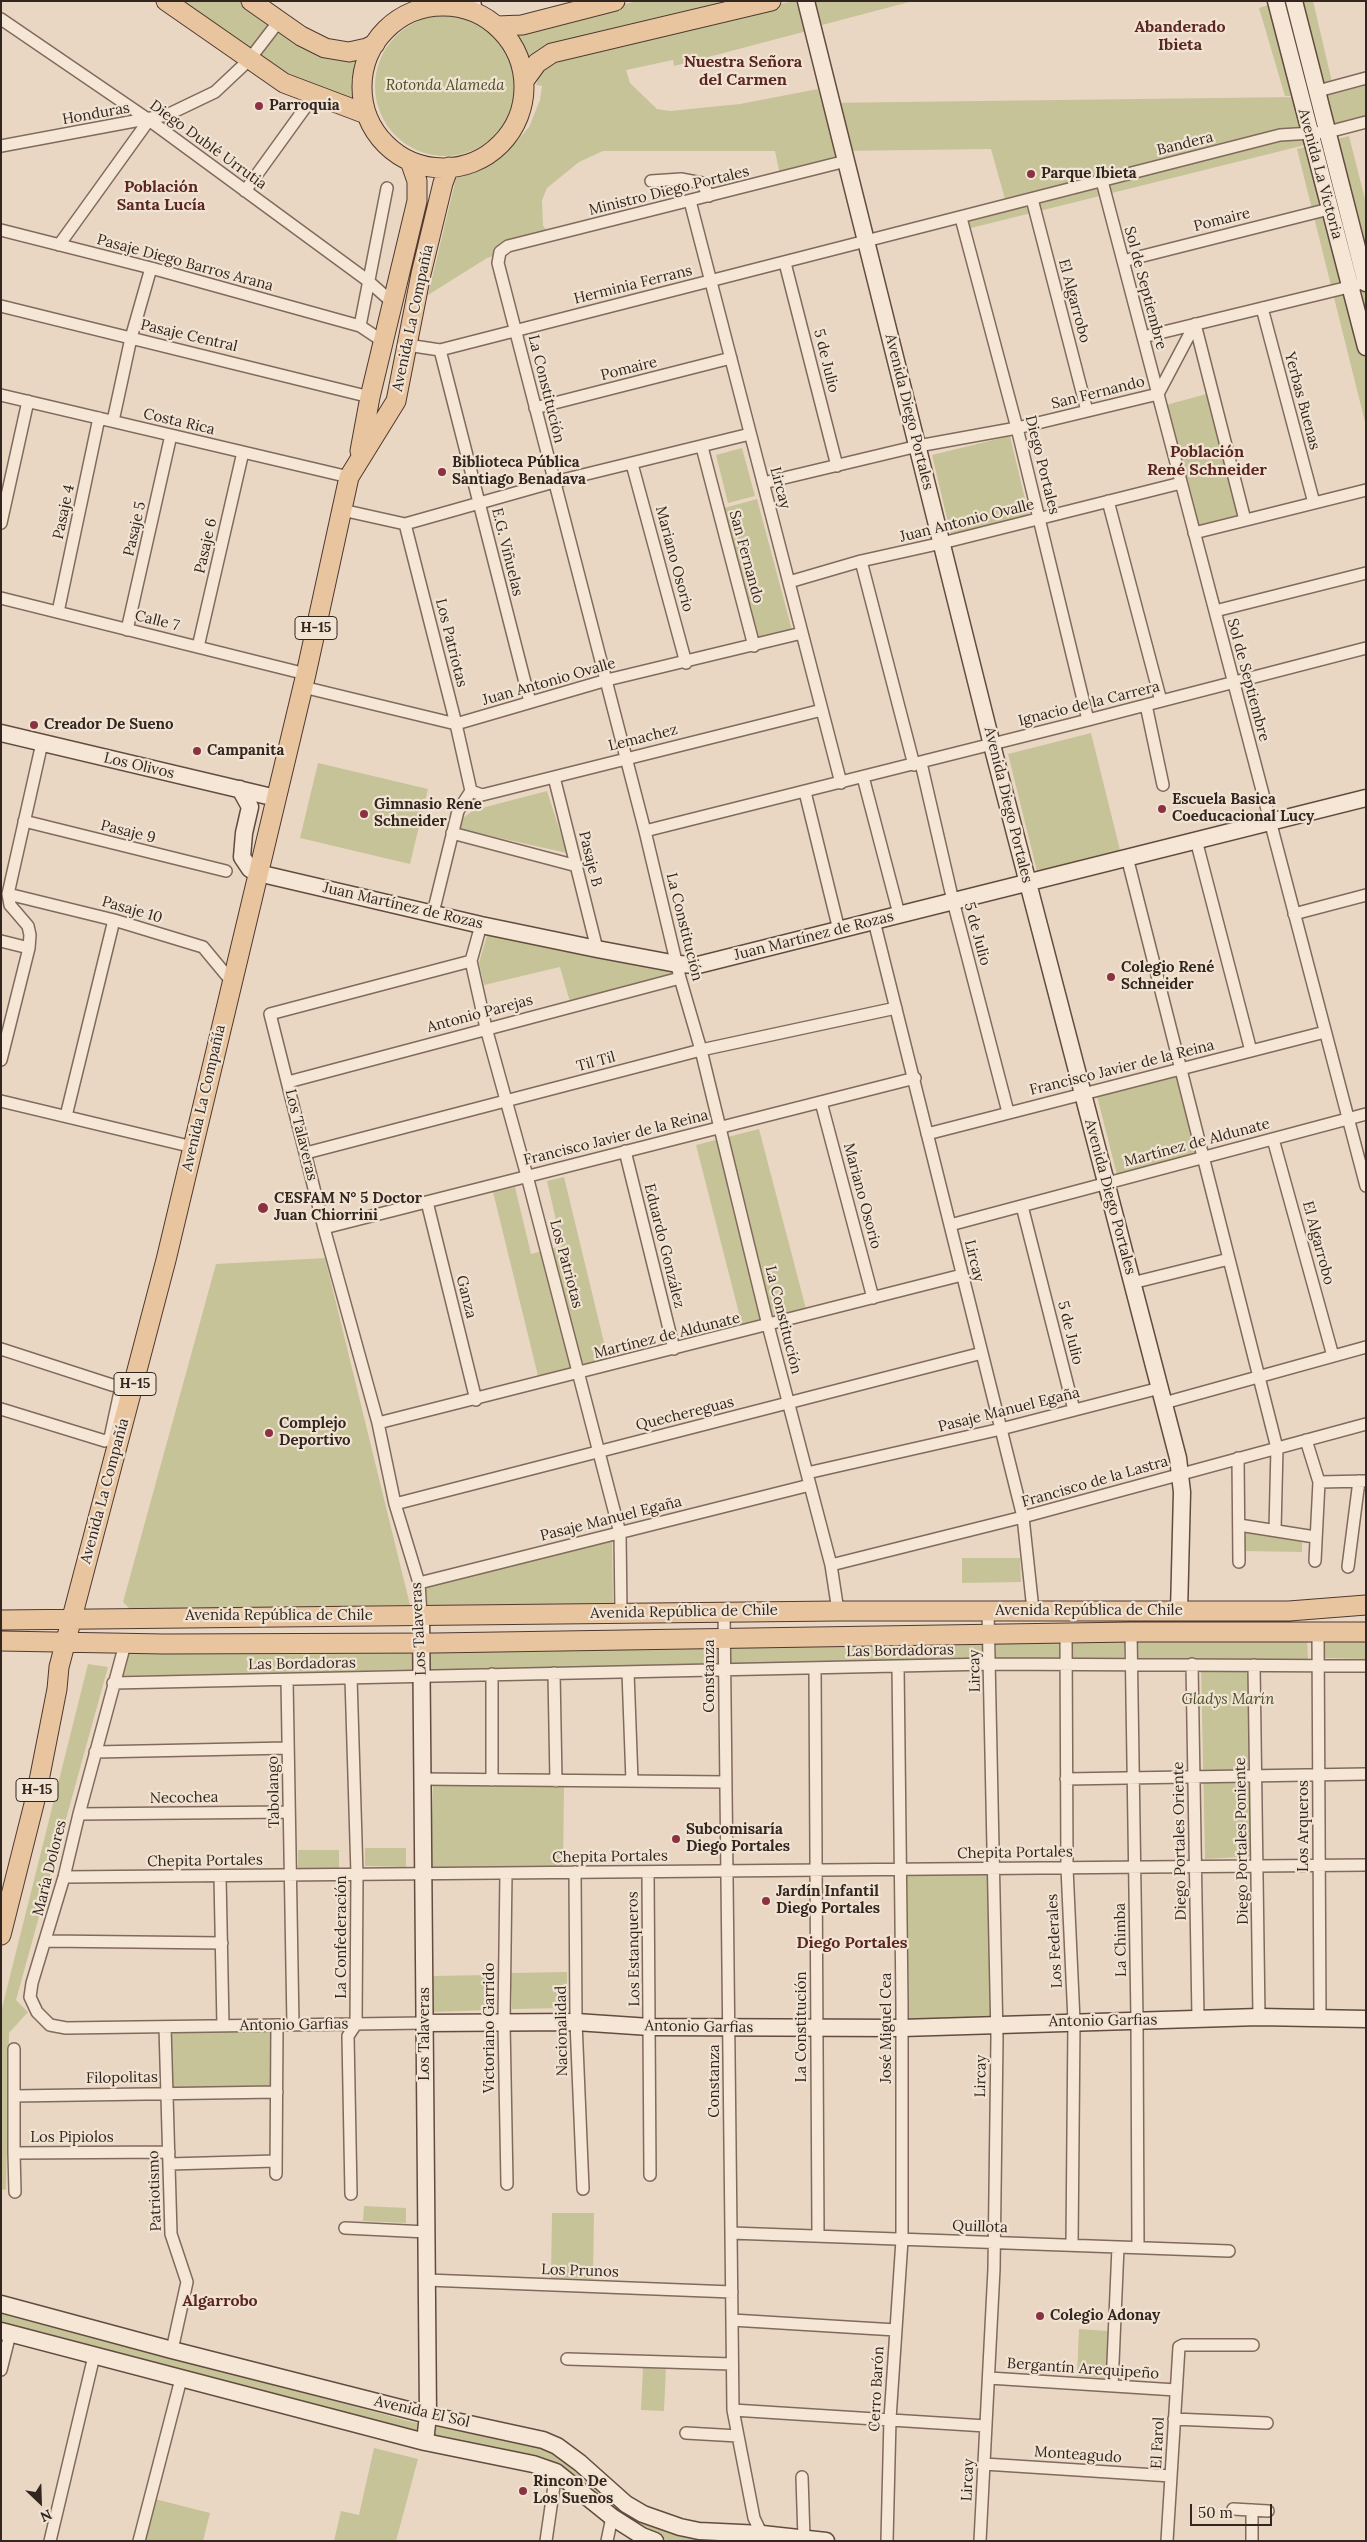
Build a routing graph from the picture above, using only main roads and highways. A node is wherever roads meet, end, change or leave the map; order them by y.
1 (166, 1) edge
2 (251, 1) edge
3 (614, 1) edge
4 (771, 1) edge
5 (433, 4) edge
6 (473, 7) edge
7 (497, 26) junction
8 (375, 44) junction
9 (524, 81) junction
10 (366, 114) junction
11 (410, 161) junction
12 (450, 168) junction
13 (358, 460) junction
14 (1366, 1605) edge
15 (70, 1619) junction
16 (1, 1620) edge
17 (1366, 1632) edge
18 (1, 1641) edge
19 (65, 1643) junction
20 (1, 1935) edge

1 - 10 main road
2 - 8 main road
3 - 7 main road
4 - 9 main road
5 - 6 main road
5 - 8 main road
6 - 7 main road
7 - 9 main road
8 - 10 main road
9 - 12 main road
10 - 11 main road
11 - 12 main road
11 - 13 main road, Avenida La Compañía / H-15
12 - 13 main road, Avenida La Compañía / H-15
13 - 15 main road, Avenida La Compañía / H-15
14 - 15 main road, Avenida República de Chile
15 - 16 main road, Avenida República de Chile
15 - 19 main road, Avenida La Compañía / H-15
17 - 19 main road, Avenida República de Chile
18 - 19 main road, Avenida República de Chile
19 - 20 main road, Avenida La Compañía / H-15

